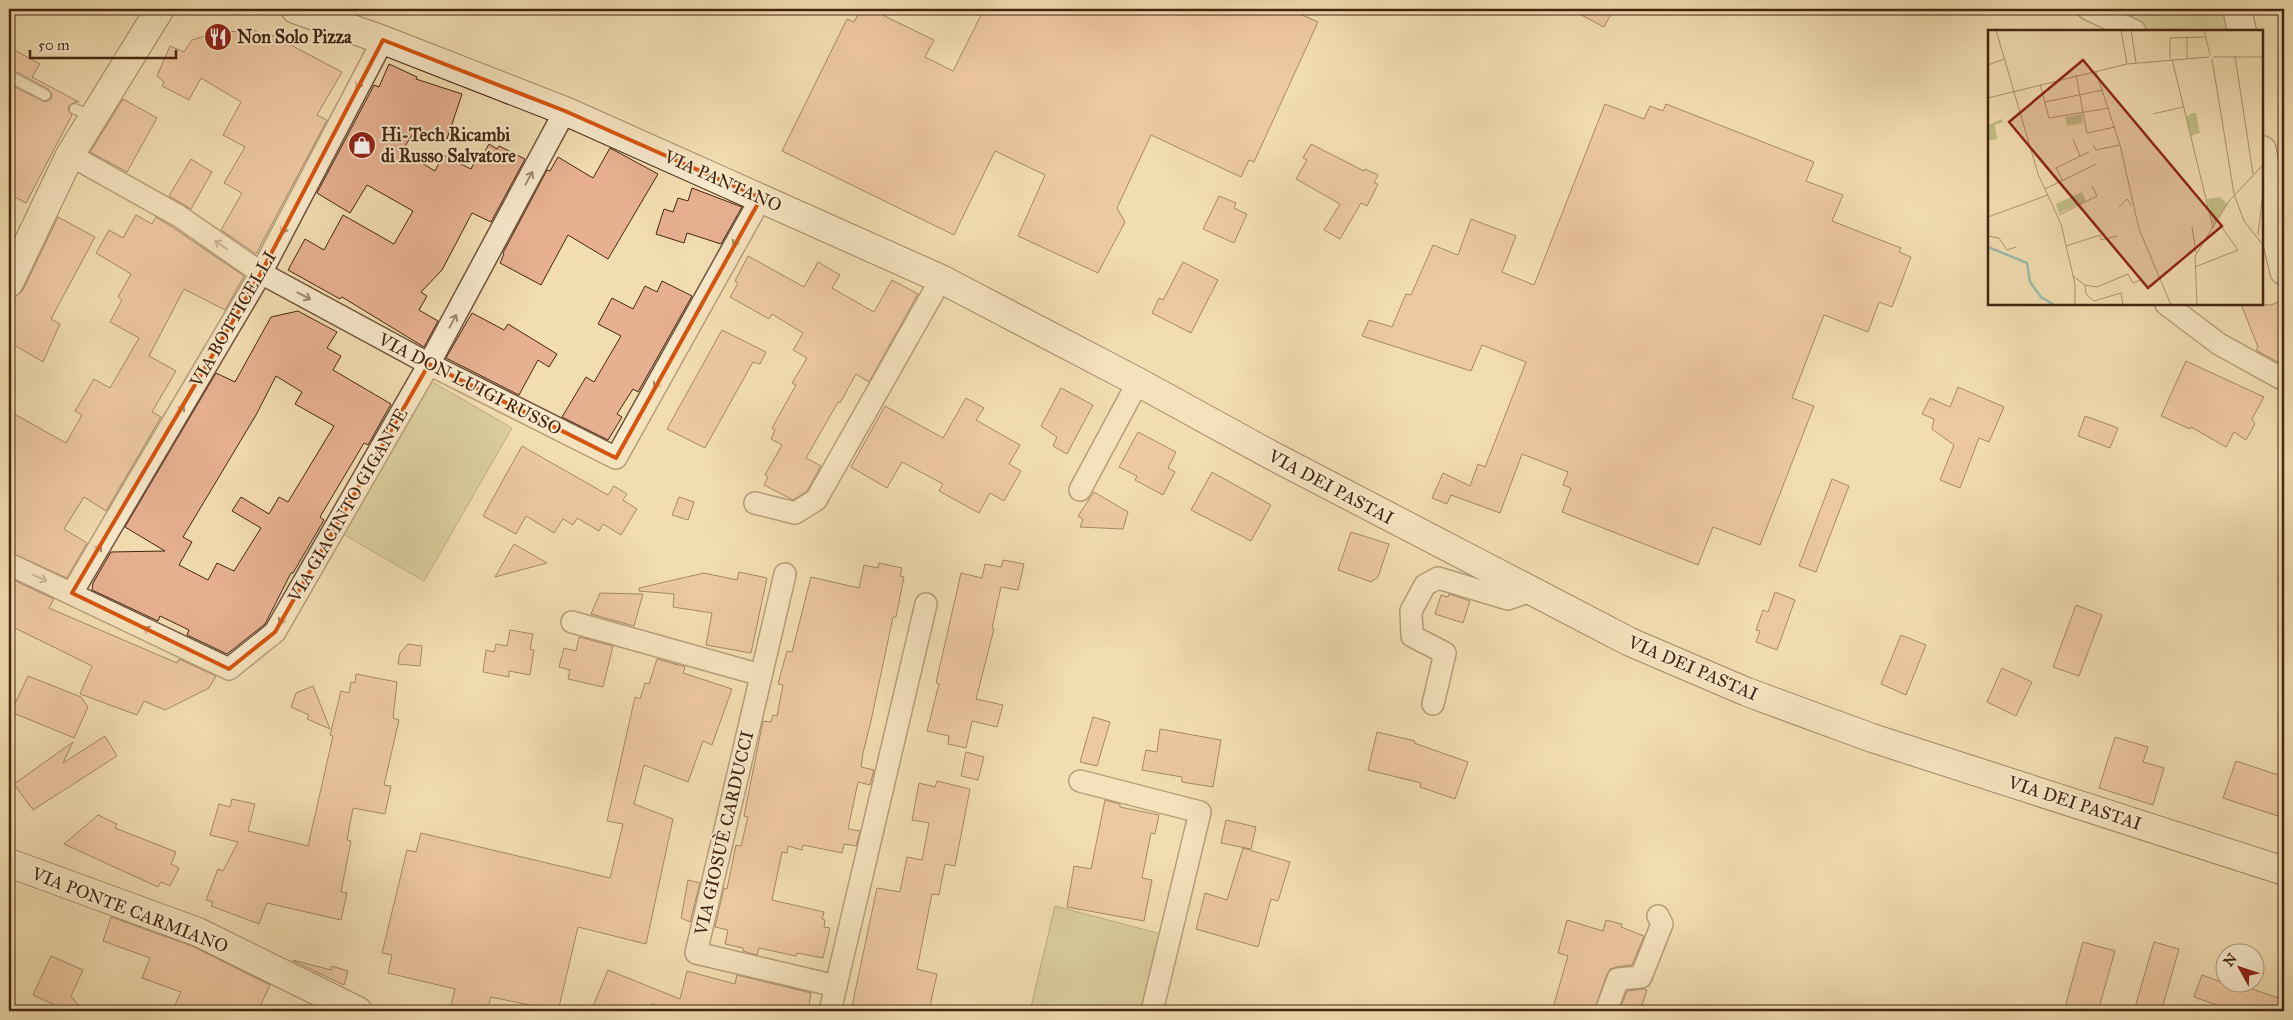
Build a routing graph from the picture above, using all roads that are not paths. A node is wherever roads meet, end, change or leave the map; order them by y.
1 (160, 9) edge
2 (295, 9) edge
3 (2088, 9) edge
4 (2237, 9) edge
5 (2133, 30) edge
6 (2242, 30) edge
7 (383, 40) junction
8 (9, 76) edge
9 (45, 95) dead end
10 (565, 111) junction
11 (70, 155) junction
12 (2263, 157) edge
13 (761, 198) junction
14 (2284, 271) edge
15 (262, 273) junction
16 (941, 279) junction
17 (9, 283) edge
18 (2167, 305) edge
19 (430, 364) junction
20 (2284, 380) edge
21 (1138, 382) junction
22 (1080, 490) dead end
23 (755, 503) dead end
24 (9, 564) edge
25 (785, 574) dead end
26 (1530, 591) junction
27 (72, 593) junction
28 (926, 604) dead end
29 (572, 622) dead end
30 (761, 676) junction
31 (1433, 704) dead end
32 (1080, 781) dead end
33 (9, 863) edge
34 (2284, 870) edge
35 (1658, 916) dead end
36 (836, 986) junction
37 (358, 1011) edge
38 (830, 1011) edge
39 (1152, 1011) edge
40 (1606, 1011) edge

1 - 11 street
2 - 7 street, VIA PANTANO
3 - 5 street
4 - 6 street
7 - 10 street, VIA PANTANO
7 -> 15 street, VIA BOTTICELLI
8 - 9 lane
10 - 13 street, VIA PANTANO
19 -> 10 street, VIA GIACINTO GIGANTE
15 -> 11 street, VIA DON LUIGI RUSSO
11 - 17 street
12 - 14 street
13 - 16 street, VIA PANTANO
13 -> 19 street, VIA DON LUIGI RUSSO
15 -> 19 street, VIA DON LUIGI RUSSO
27 -> 15 street, VIA BOTTICELLI
16 - 21 street, VIA PANTANO
16 - 23 street
18 - 20 street
19 -> 27 street, VIA GIACINTO GIGANTE
21 - 22 street
21 - 26 street, VIA DEI PASTAI
24 -> 27 street, VIA GIACINTO GIGANTE
25 - 30 street, VIA GIOSUÈ CARDUCCI
26 - 31 street
26 - 34 street, VIA DEI PASTAI
28 - 36 street
29 - 30 street
30 - 36 street, VIA GIOSUÈ CARDUCCI
32 - 39 street
33 - 37 street, VIA PONTE CARMIANO
35 - 40 street
36 - 38 street

